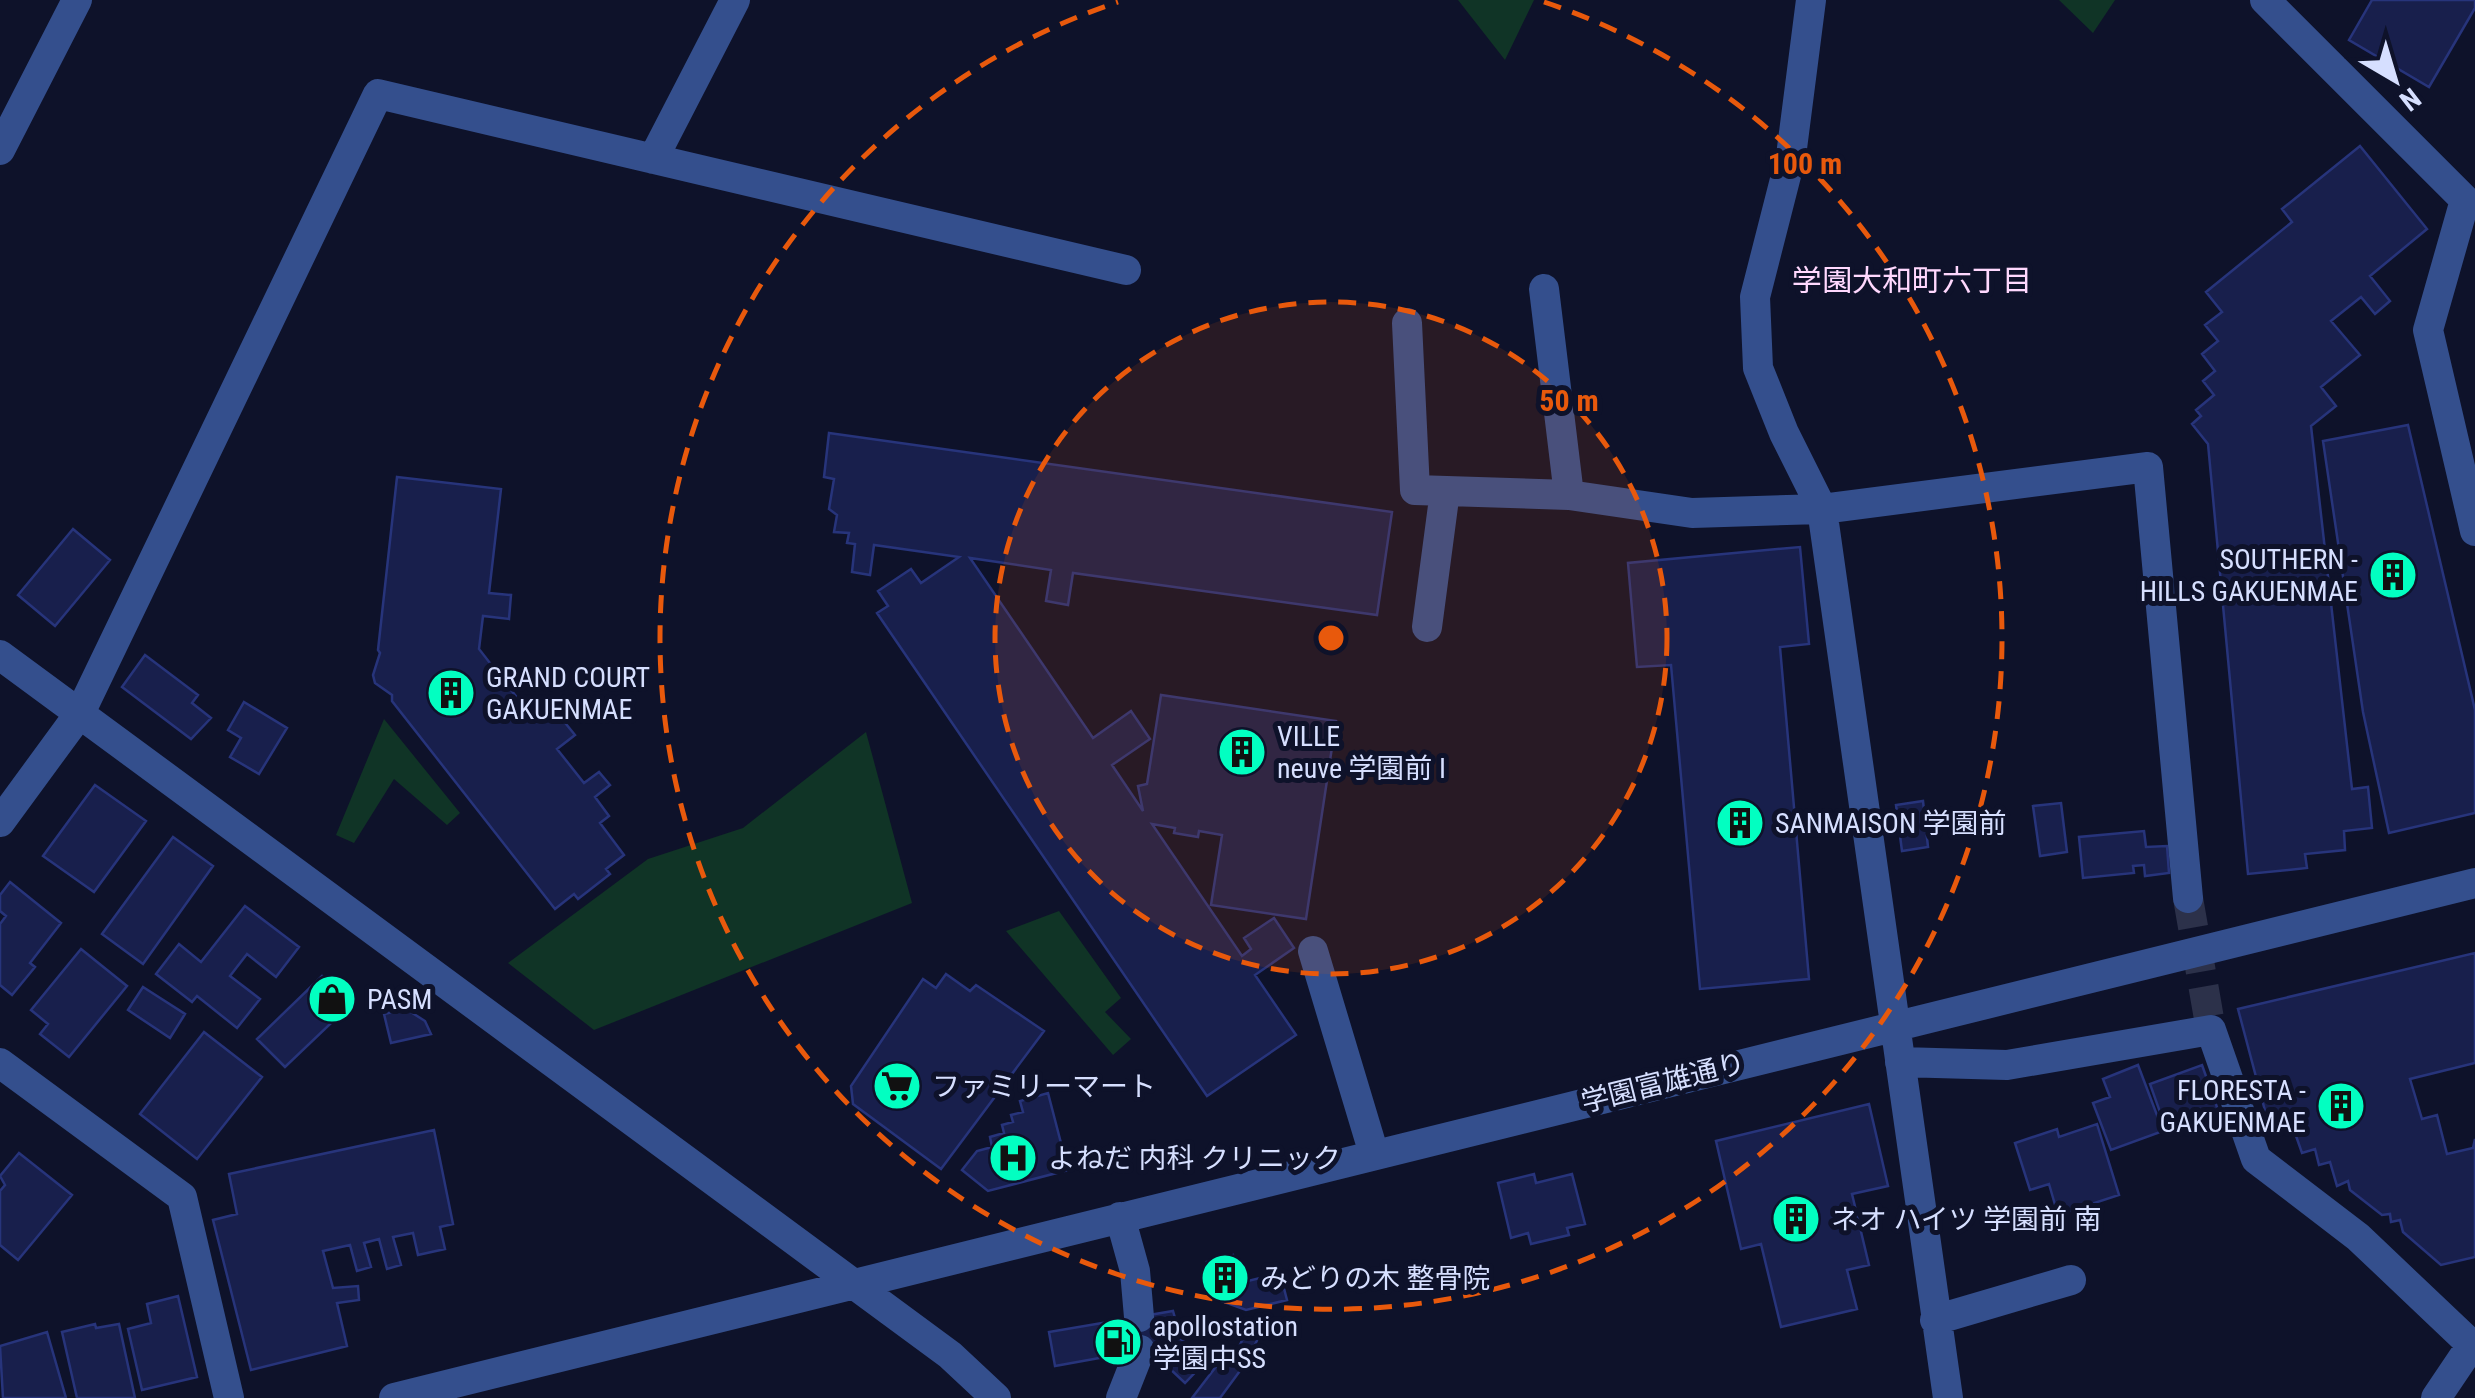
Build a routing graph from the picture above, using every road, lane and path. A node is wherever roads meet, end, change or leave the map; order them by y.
1 (77, 0) edge
2 (735, 0) edge
3 (1811, 0) edge
4 (2265, 0) edge
5 (0, 150) edge
6 (653, 160) junction
7 (1126, 270) dead end
8 (1544, 289) dead end
9 (1407, 323) dead end
10 (1445, 491) junction
11 (1570, 495) junction
12 (1822, 509) junction
13 (2475, 532) edge
14 (1427, 627) dead end
15 (0, 655) edge
16 (80, 713) junction
17 (0, 822) edge
18 (2475, 883) edge
19 (2188, 898) tunnel mouth
20 (1313, 951) dead end
21 (1897, 1024) junction
22 (0, 1062) edge
23 (1900, 1062) junction
24 (1374, 1154) junction
25 (1120, 1217) junction
26 (2072, 1280) dead end
27 (851, 1285) junction
28 (1139, 1317) dead end
29 (1935, 1320) junction
30 (2473, 1347) edge
31 (1140, 1350) dead end
32 (228, 1398) edge
33 (394, 1398) edge
34 (996, 1398) edge
35 (1121, 1398) edge
36 (1948, 1398) edge
37 (2436, 1398) edge

1 - 5 street
2 - 6 street
3 - 12 street
4 - 13 street
6 - 7 street
6 - 16 street
8 - 11 street
9 - 10 street
10 - 11 street
10 - 14 street
11 - 12 street
12 - 19 street
12 - 21 street
15 - 16 street
16 - 17 street
16 - 27 street
18 - 21 street, 学園富雄通り
20 - 24 street
21 - 23 street
21 - 24 street, 学園富雄通り
22 - 32 street
23 - 29 street
23 - 30 street
24 - 25 street, 学園富雄通り
25 - 27 street, 学園富雄通り
25 - 28 street
26 - 29 street
27 - 33 street, 学園富雄通り
27 - 34 street
29 - 36 street
30 - 37 street
31 - 35 street

